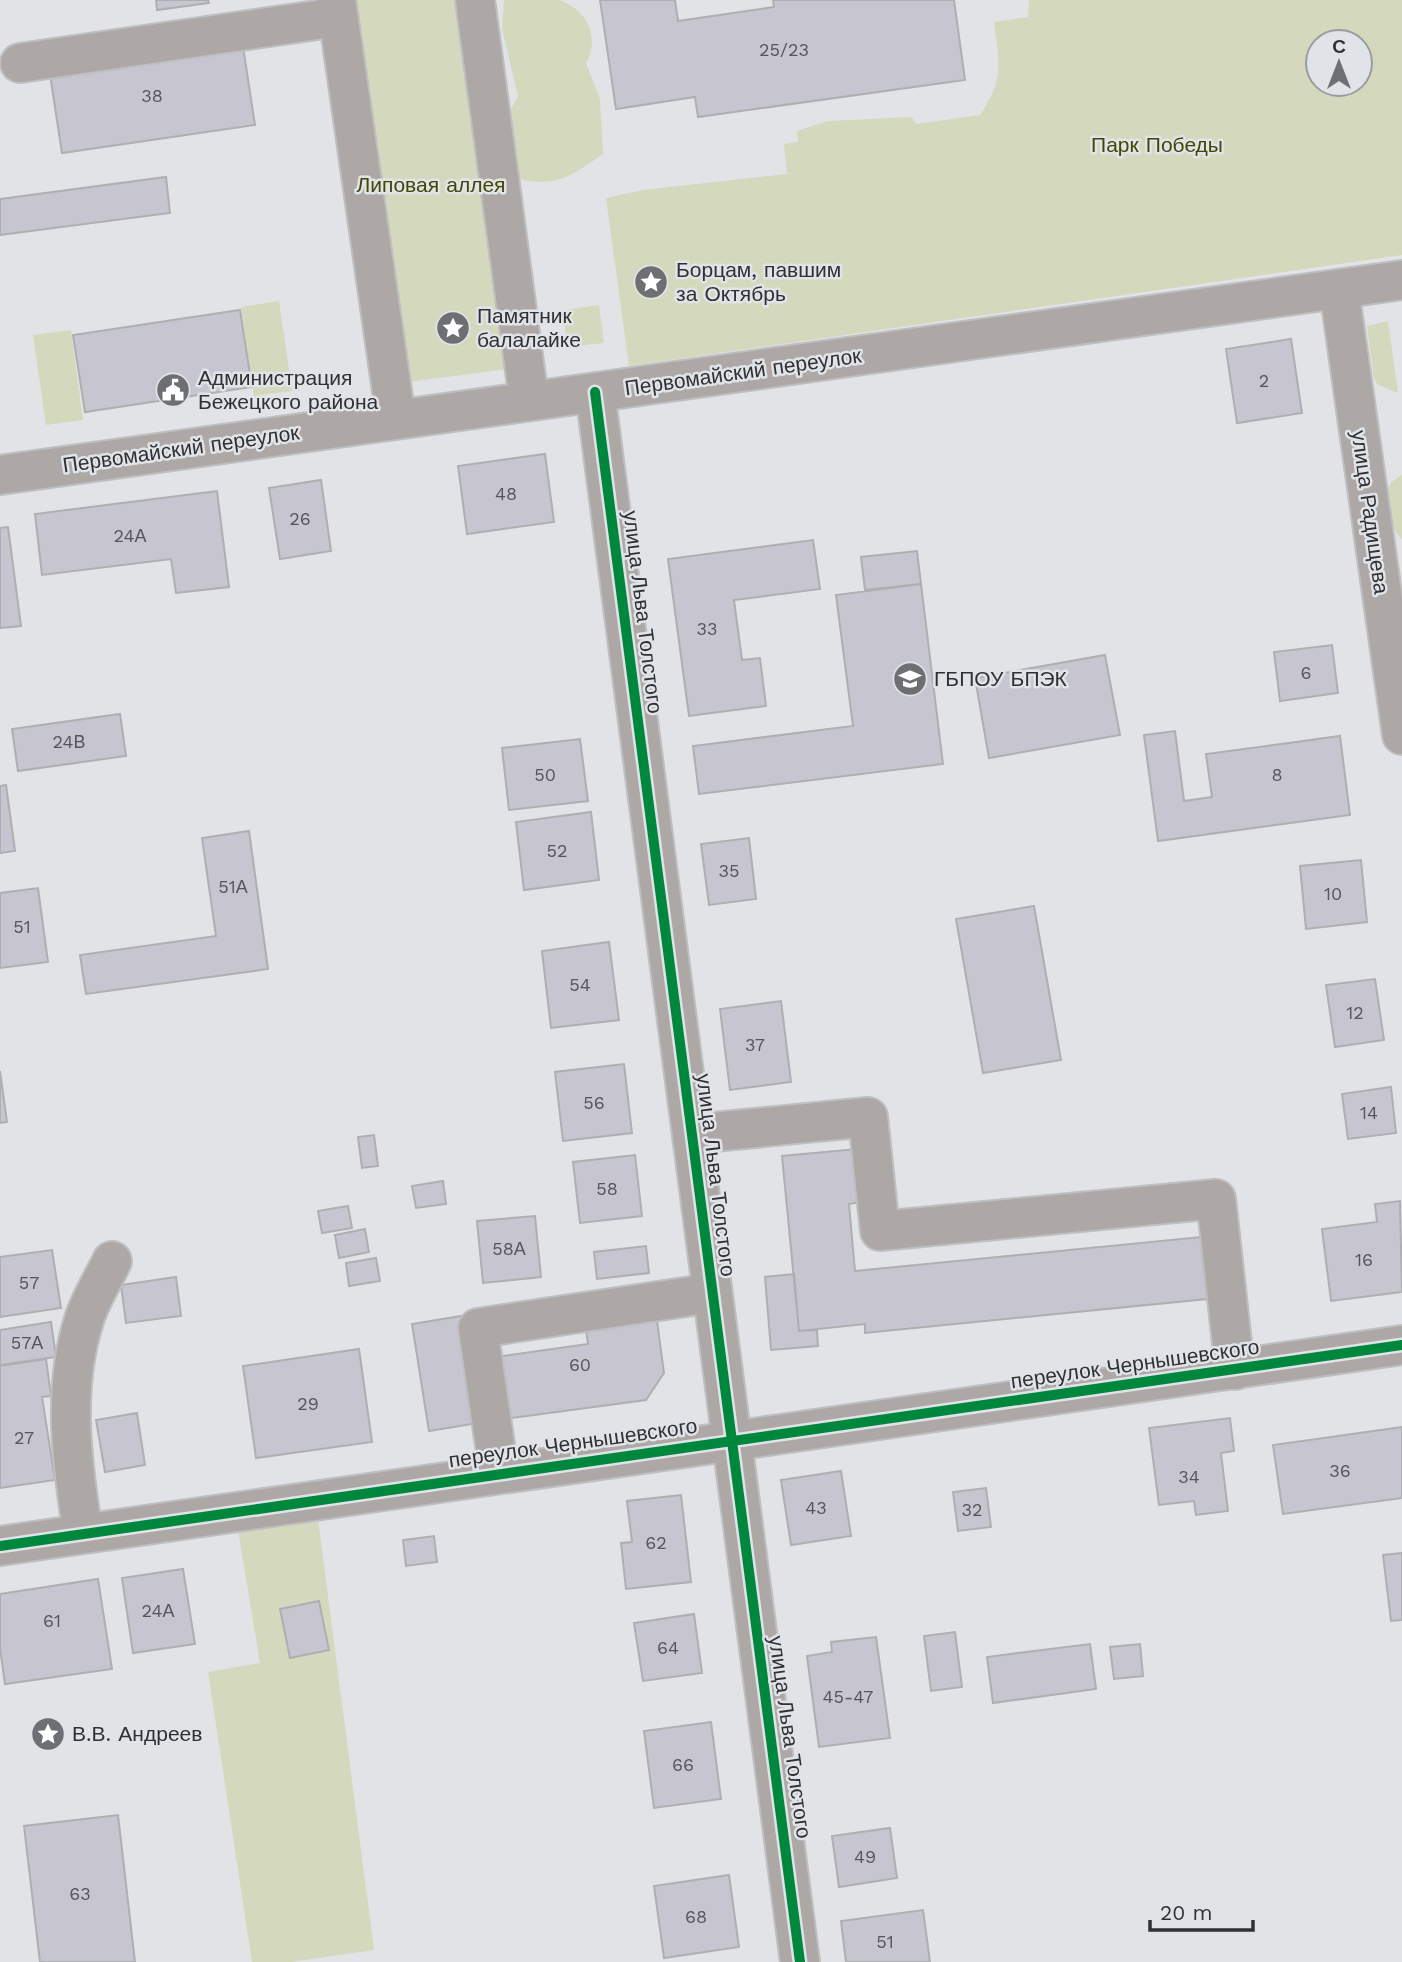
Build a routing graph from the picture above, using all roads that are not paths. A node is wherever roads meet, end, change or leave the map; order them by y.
1 (475, 0) edge
2 (337, 8) edge
3 (20, 62) dead end
4 (1402, 280) edge
5 (1339, 289) junction
6 (595, 392) junction
7 (528, 400) junction
8 (396, 419) junction
9 (0, 475) edge
10 (1390, 560) edge
11 (1402, 734) edge
12 (692, 1134) junction
13 (112, 1261) dead end
14 (712, 1293) junction
15 (1402, 1345) edge
16 (1235, 1370) junction
17 (731, 1440) junction
18 (499, 1473) junction
19 (83, 1534) junction
20 (0, 1546) edge
21 (800, 1962) edge

1 - 7 street
2 - 3 street
2 - 8 street
4 - 5 street, Первомайский переулок
5 - 6 street, Первомайский переулок
5 - 10 street, улица Радищева
6 - 7 street, Первомайский переулок
6 - 12 street, улица Льва Толстого
7 - 8 street, Первомайский переулок
8 - 9 street, Первомайский переулок
10 - 11 street, улица Радищева
12 - 14 street, улица Льва Толстого
12 - 16 street
13 - 19 street
14 - 17 street, улица Льва Толстого
14 - 18 street
15 - 16 street, переулок Чернышевского
16 - 17 street, переулок Чернышевского
17 - 18 street, переулок Чернышевского
17 - 21 street, улица Льва Толстого
18 - 19 street, переулок Чернышевского
19 - 20 street, переулок Чернышевского

